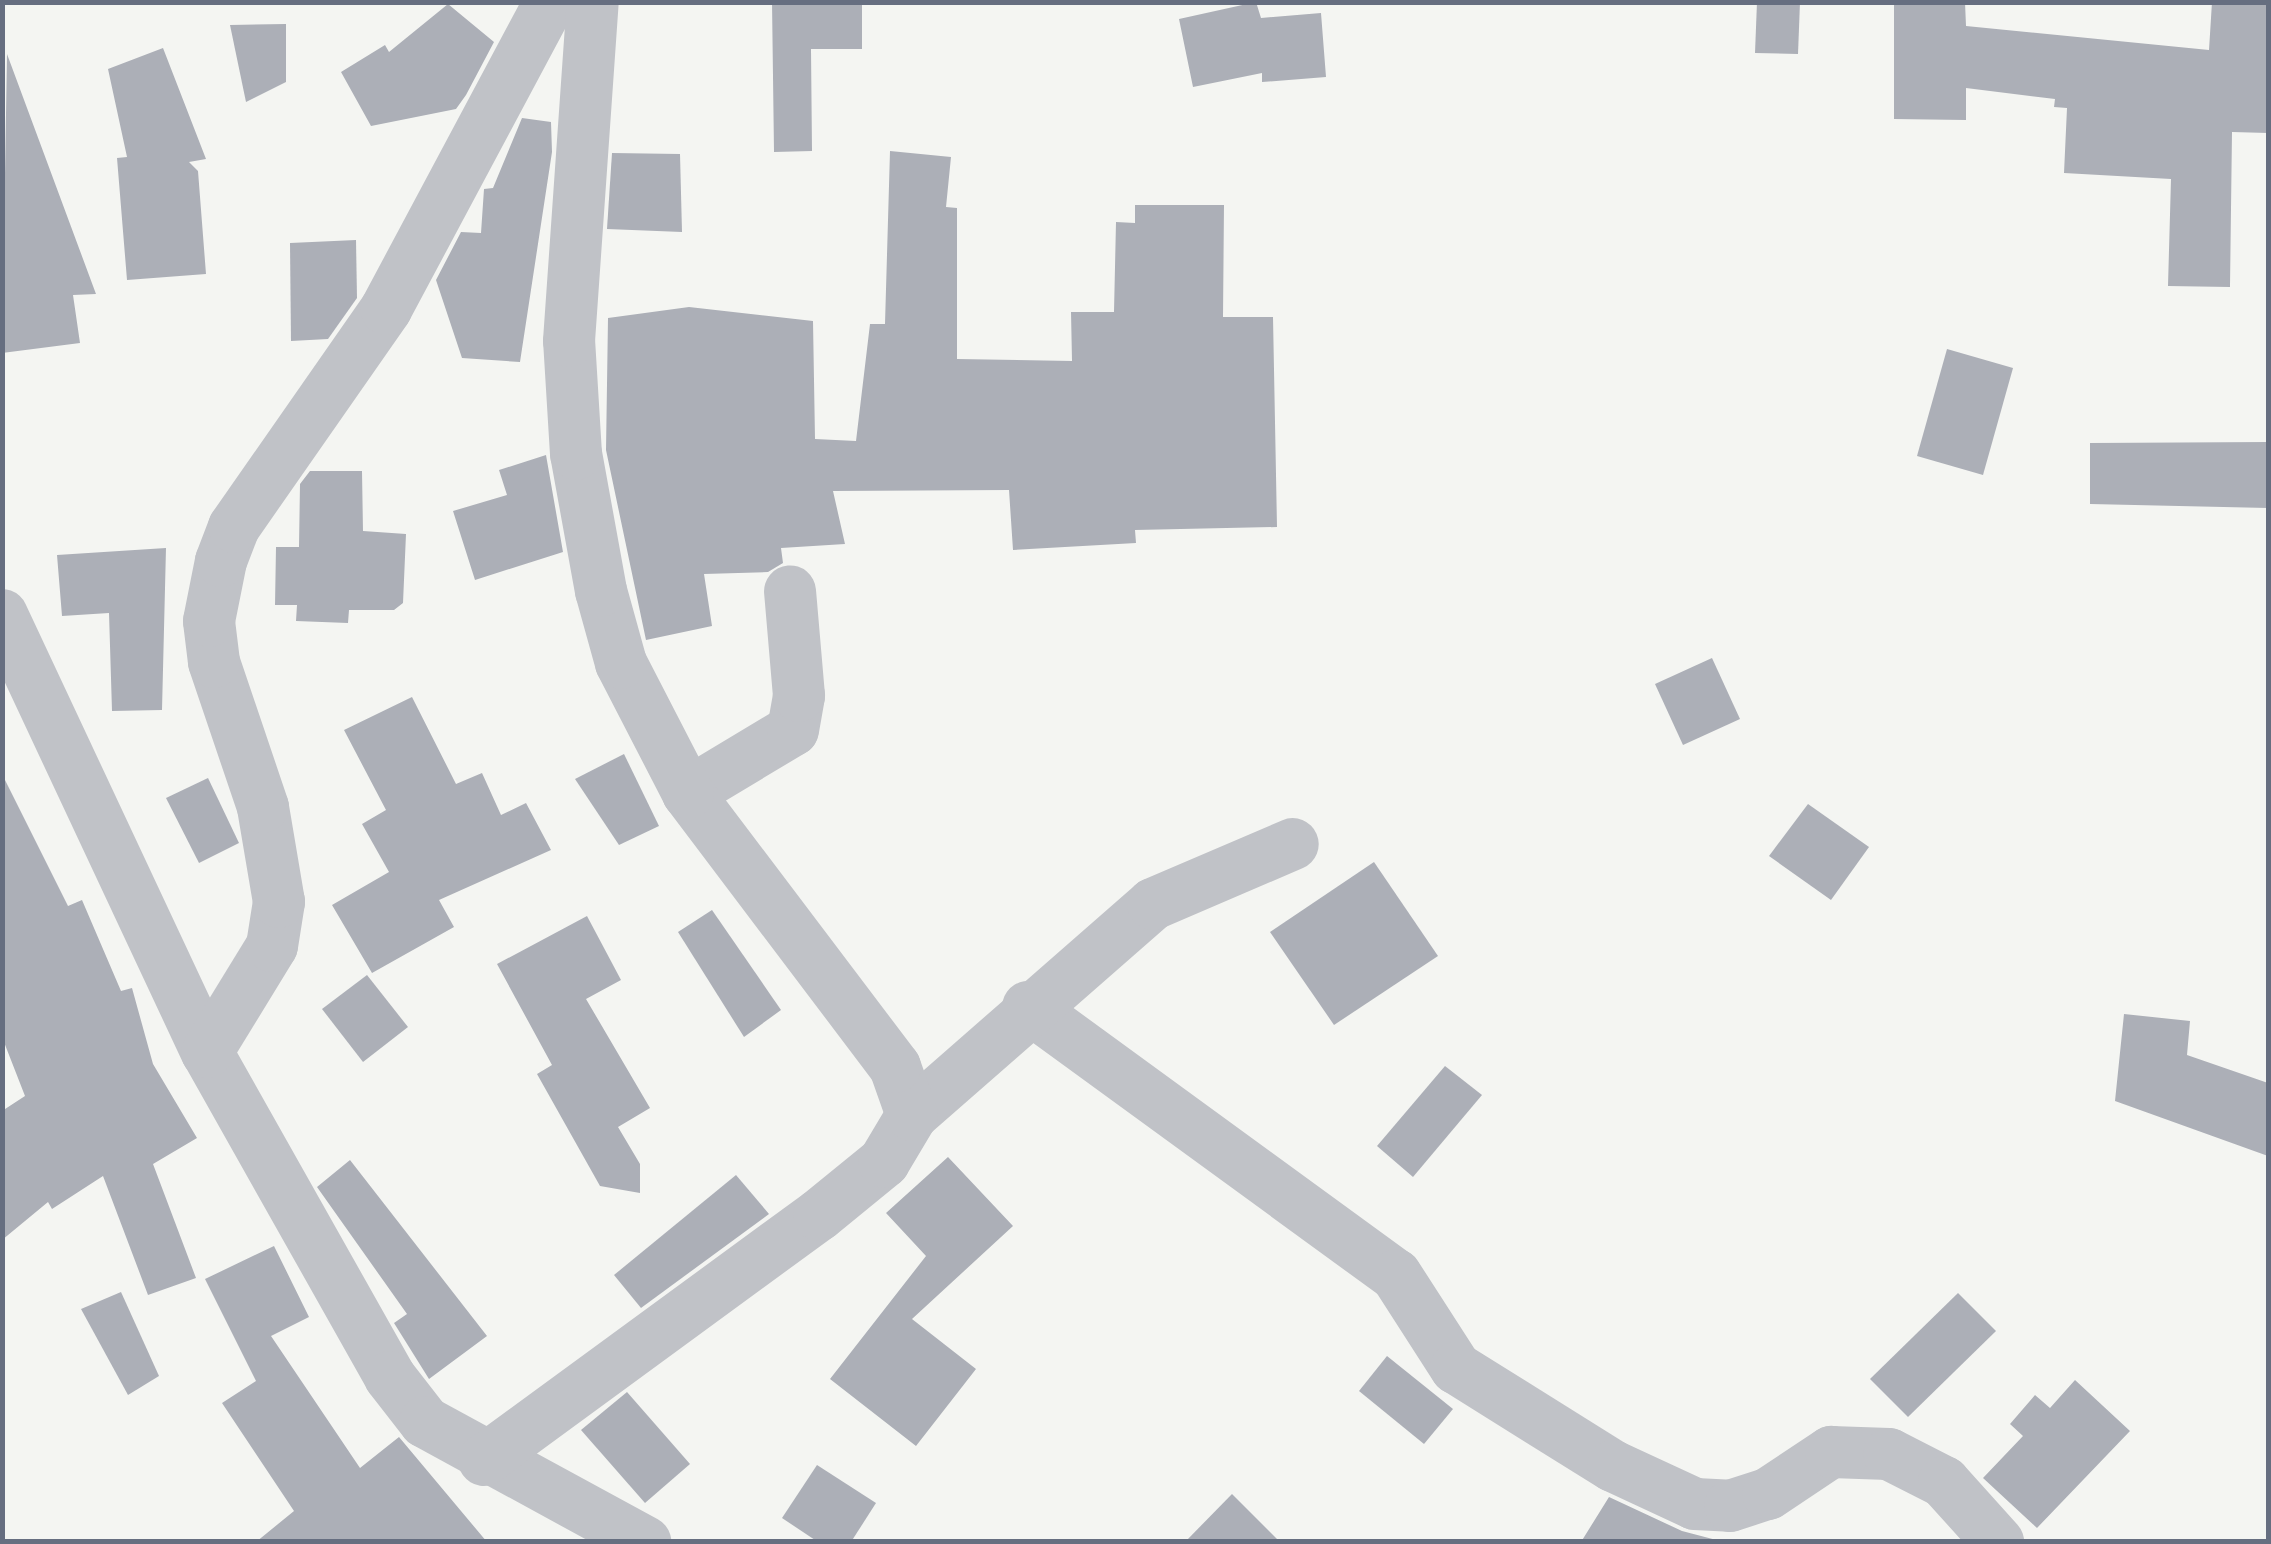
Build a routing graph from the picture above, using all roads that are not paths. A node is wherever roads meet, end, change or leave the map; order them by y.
1 (550, 2) edge
2 (593, 2) edge
3 (790, 590) dead end
4 (2, 616) edge
5 (688, 792) junction
6 (1293, 844) dead end
7 (1028, 1007) junction
8 (207, 1052) junction
9 (912, 1115) junction
10 (484, 1460) junction
11 (645, 1542) edge
12 (1998, 1542) edge

1 - 8 street
2 - 5 street
3 - 5 street
4 - 8 street
5 - 9 street
6 - 7 street
7 - 9 street
7 - 12 street
8 - 10 street
9 - 10 street
10 - 11 street

